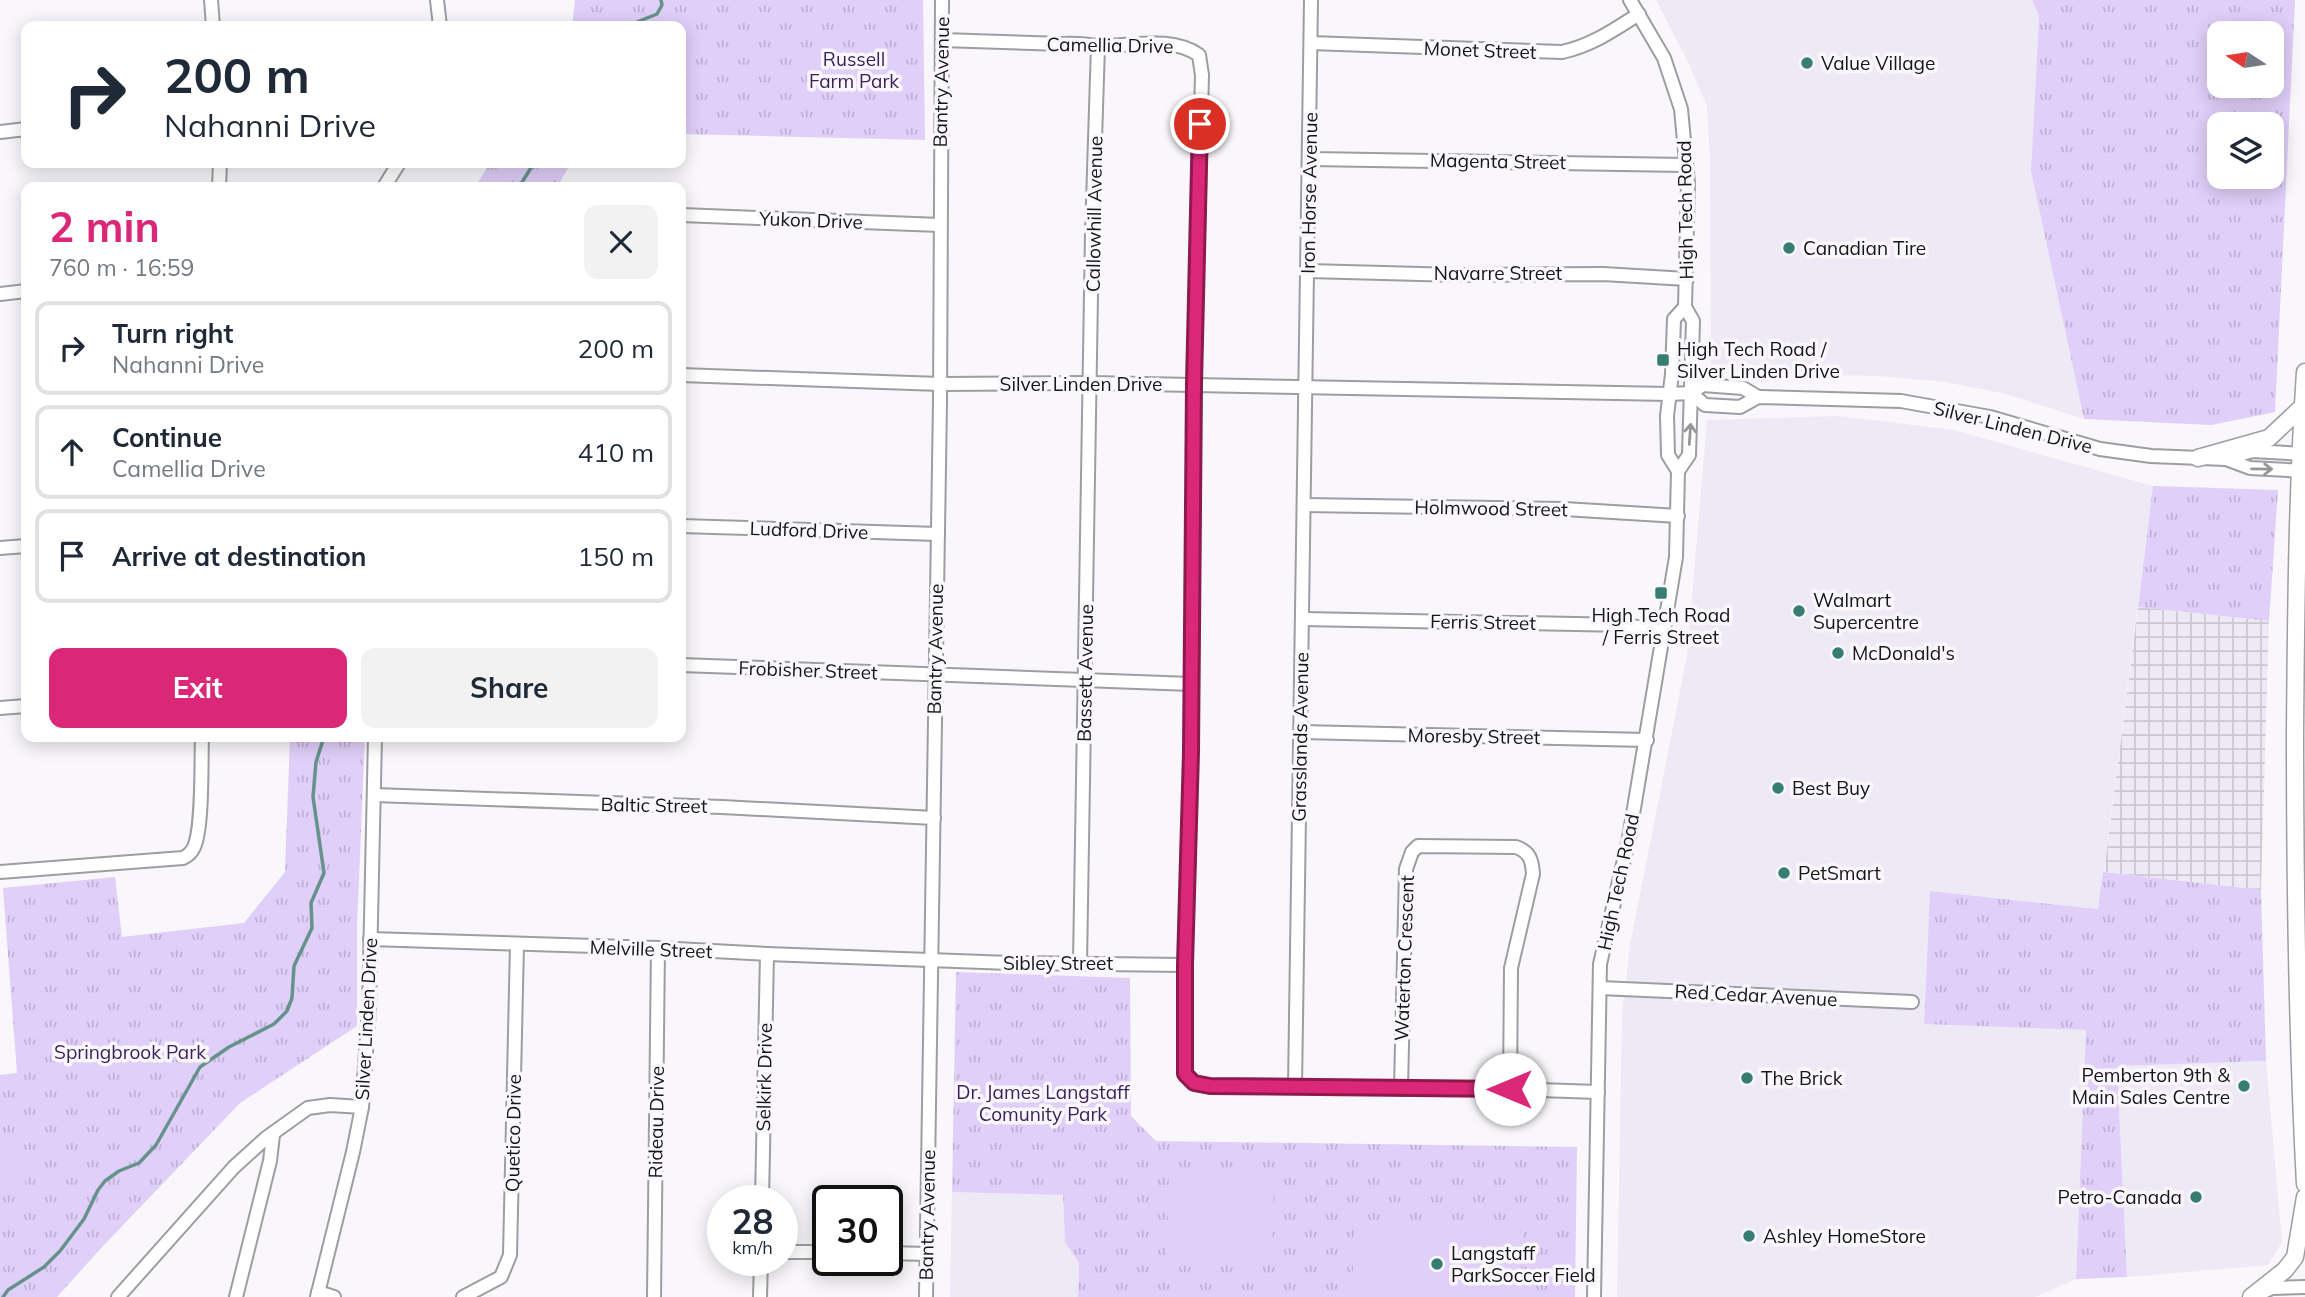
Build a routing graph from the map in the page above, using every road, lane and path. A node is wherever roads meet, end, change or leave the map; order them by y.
1 (211, 0) edge
2 (438, 0) edge
3 (942, 0) edge
4 (1311, 0) edge
5 (1630, 0) edge
6 (1639, 14) junction
7 (213, 21) edge
8 (440, 21) edge
9 (942, 40) junction
10 (1311, 43) junction
11 (1098, 46) junction
12 (21, 130) edge
13 (0, 132) edge
14 (1310, 159) junction
15 (1686, 165) junction
16 (686, 215) edge
17 (940, 225) junction
18 (1308, 271) junction
19 (1686, 279) junction
20 (21, 292) edge
21 (0, 294) edge
22 (1685, 307) junction
23 (2305, 372) edge
24 (686, 375) edge
25 (1090, 383) junction
26 (940, 384) junction
27 (1194, 384) junction
28 (1306, 386) junction
29 (1691, 393) junction
30 (1669, 394) junction
31 (1758, 397) junction
32 (2303, 406) junction
33 (2198, 458) junction
34 (2303, 462) edge
35 (1678, 471) junction
36 (1304, 505) junction
37 (1678, 516) junction
38 (686, 526) edge
39 (938, 534) junction
40 (21, 546) edge
41 (0, 548) edge
42 (1302, 618) junction
43 (1663, 632) junction
44 (686, 665) edge
45 (934, 675) junction
46 (1085, 680) junction
47 (1191, 684) junction
48 (21, 706) edge
49 (0, 708) edge
50 (1301, 732) junction
51 (1647, 740) junction
52 (202, 742) edge
53 (375, 742) edge
54 (374, 795) junction
55 (934, 818) junction
56 (0, 872) edge
57 (370, 939) junction
58 (517, 944) junction
59 (658, 948) junction
60 (767, 954) junction
61 (932, 960) junction
62 (1080, 963) junction
63 (1185, 965) junction
64 (1600, 988) junction
65 (1912, 1002) dead end
66 (1295, 1087) junction
67 (1401, 1089) junction
68 (1510, 1089) junction
69 (1598, 1092) junction
70 (362, 1107) junction
71 (273, 1135) junction
72 (2305, 1184) edge
73 (762, 1185) edge
74 (2305, 1197) edge
75 (903, 1253) edge
76 (927, 1254) junction
77 (761, 1276) edge
78 (2305, 1287) edge
79 (317, 1295) edge
80 (118, 1297) edge
81 (236, 1297) edge
82 (334, 1297) edge
83 (463, 1297) edge
84 (654, 1297) edge
85 (760, 1297) edge
86 (926, 1297) edge
87 (1594, 1297) edge
88 (2252, 1297) edge

1 - 7 street
2 - 8 street
3 - 9 street, Bantry Avenue
4 - 10 street, Iron Horse Avenue
5 - 6 street, High Tech Road
6 - 10 street, Monet Street
6 - 15 street, High Tech Road
9 - 11 street, Camellia Drive
9 - 17 street, Bantry Avenue
10 - 14 street, Iron Horse Avenue
11 - 25 street, Callowhill Avenue
11 - 27 street, Camellia Drive
12 - 13 street
14 - 15 street, Magenta Street
14 - 18 street, Iron Horse Avenue
15 - 19 street, High Tech Road
16 - 17 street, Yukon Drive
17 - 26 street, Bantry Avenue
18 - 19 street, Navarre Street
18 - 28 street, Iron Horse Avenue
19 - 22 street, High Tech Road
20 - 21 street
22 - 29 street, High Tech Road
22 - 30 street, High Tech Road
23 - 32 main road
24 - 26 street, Silver Linden Drive
25 - 26 street, Silver Linden Drive
25 - 27 street, Silver Linden Drive
25 - 46 street, Bassett Avenue
26 - 39 street, Bantry Avenue
27 - 28 street, Silver Linden Drive
27 - 47 street
28 - 30 street, Silver Linden Drive
28 - 36 street, Grasslands Avenue
29 - 30 street, Silver Linden Drive
29 - 31 street, Silver Linden Drive
29 - 31 street, Silver Linden Drive
35 -> 29 street, High Tech Road
30 - 35 street, High Tech Road
31 - 33 street, Silver Linden Drive
32 - 33 main road
32 - 34 main road
33 - 34 street, Silver Linden Drive
34 - 72 main road
35 - 37 street, High Tech Road
36 - 37 street, Holmwood Street
36 - 42 street, Grasslands Avenue
37 - 43 street, High Tech Road
38 - 39 street, Ludford Drive
39 - 45 street, Bantry Avenue
40 - 41 street
42 - 43 street, Ferris Street
42 - 50 street, Grasslands Avenue
43 - 51 street, High Tech Road
44 - 45 street, Frobisher Street
45 - 46 street, Frobisher Street
45 - 55 street, Bantry Avenue
46 - 47 street, Frobisher Street
46 - 62 street, Bassett Avenue
47 - 63 street
48 - 49 street
50 - 51 street, Moresby Street
50 - 66 street, Grasslands Avenue
51 - 64 street, High Tech Road
52 - 56 street
53 - 54 street, Silver Linden Drive
54 - 55 street, Baltic Street
54 - 57 street, Silver Linden Drive
55 - 61 street, Bantry Avenue
57 - 58 street, Melville Street
57 - 70 street, Silver Linden Drive
58 - 59 street, Melville Street
58 - 83 street, Quetico Drive
59 - 60 street, Melville Street
59 - 84 street, Rideau Drive
60 - 61 street, Melville Street
60 - 73 street, Selkirk Drive
61 - 62 street, Sibley Street
61 - 76 street, Bantry Avenue
62 - 63 street, Sibley Street
63 - 66 street
64 - 65 street, Red Cedar Avenue
64 - 69 street, High Tech Road
66 - 67 street
67 - 68 street
67 - 68 street, Waterton Crescent
68 - 69 street
69 - 87 street, High Tech Road
70 - 71 street
70 - 79 street, Silver Linden Drive
71 - 80 street
71 - 81 street
74 - 88 main road
75 - 76 street
76 - 86 street, Bantry Avenue
77 - 85 street
78 - 88 street
79 - 82 street

